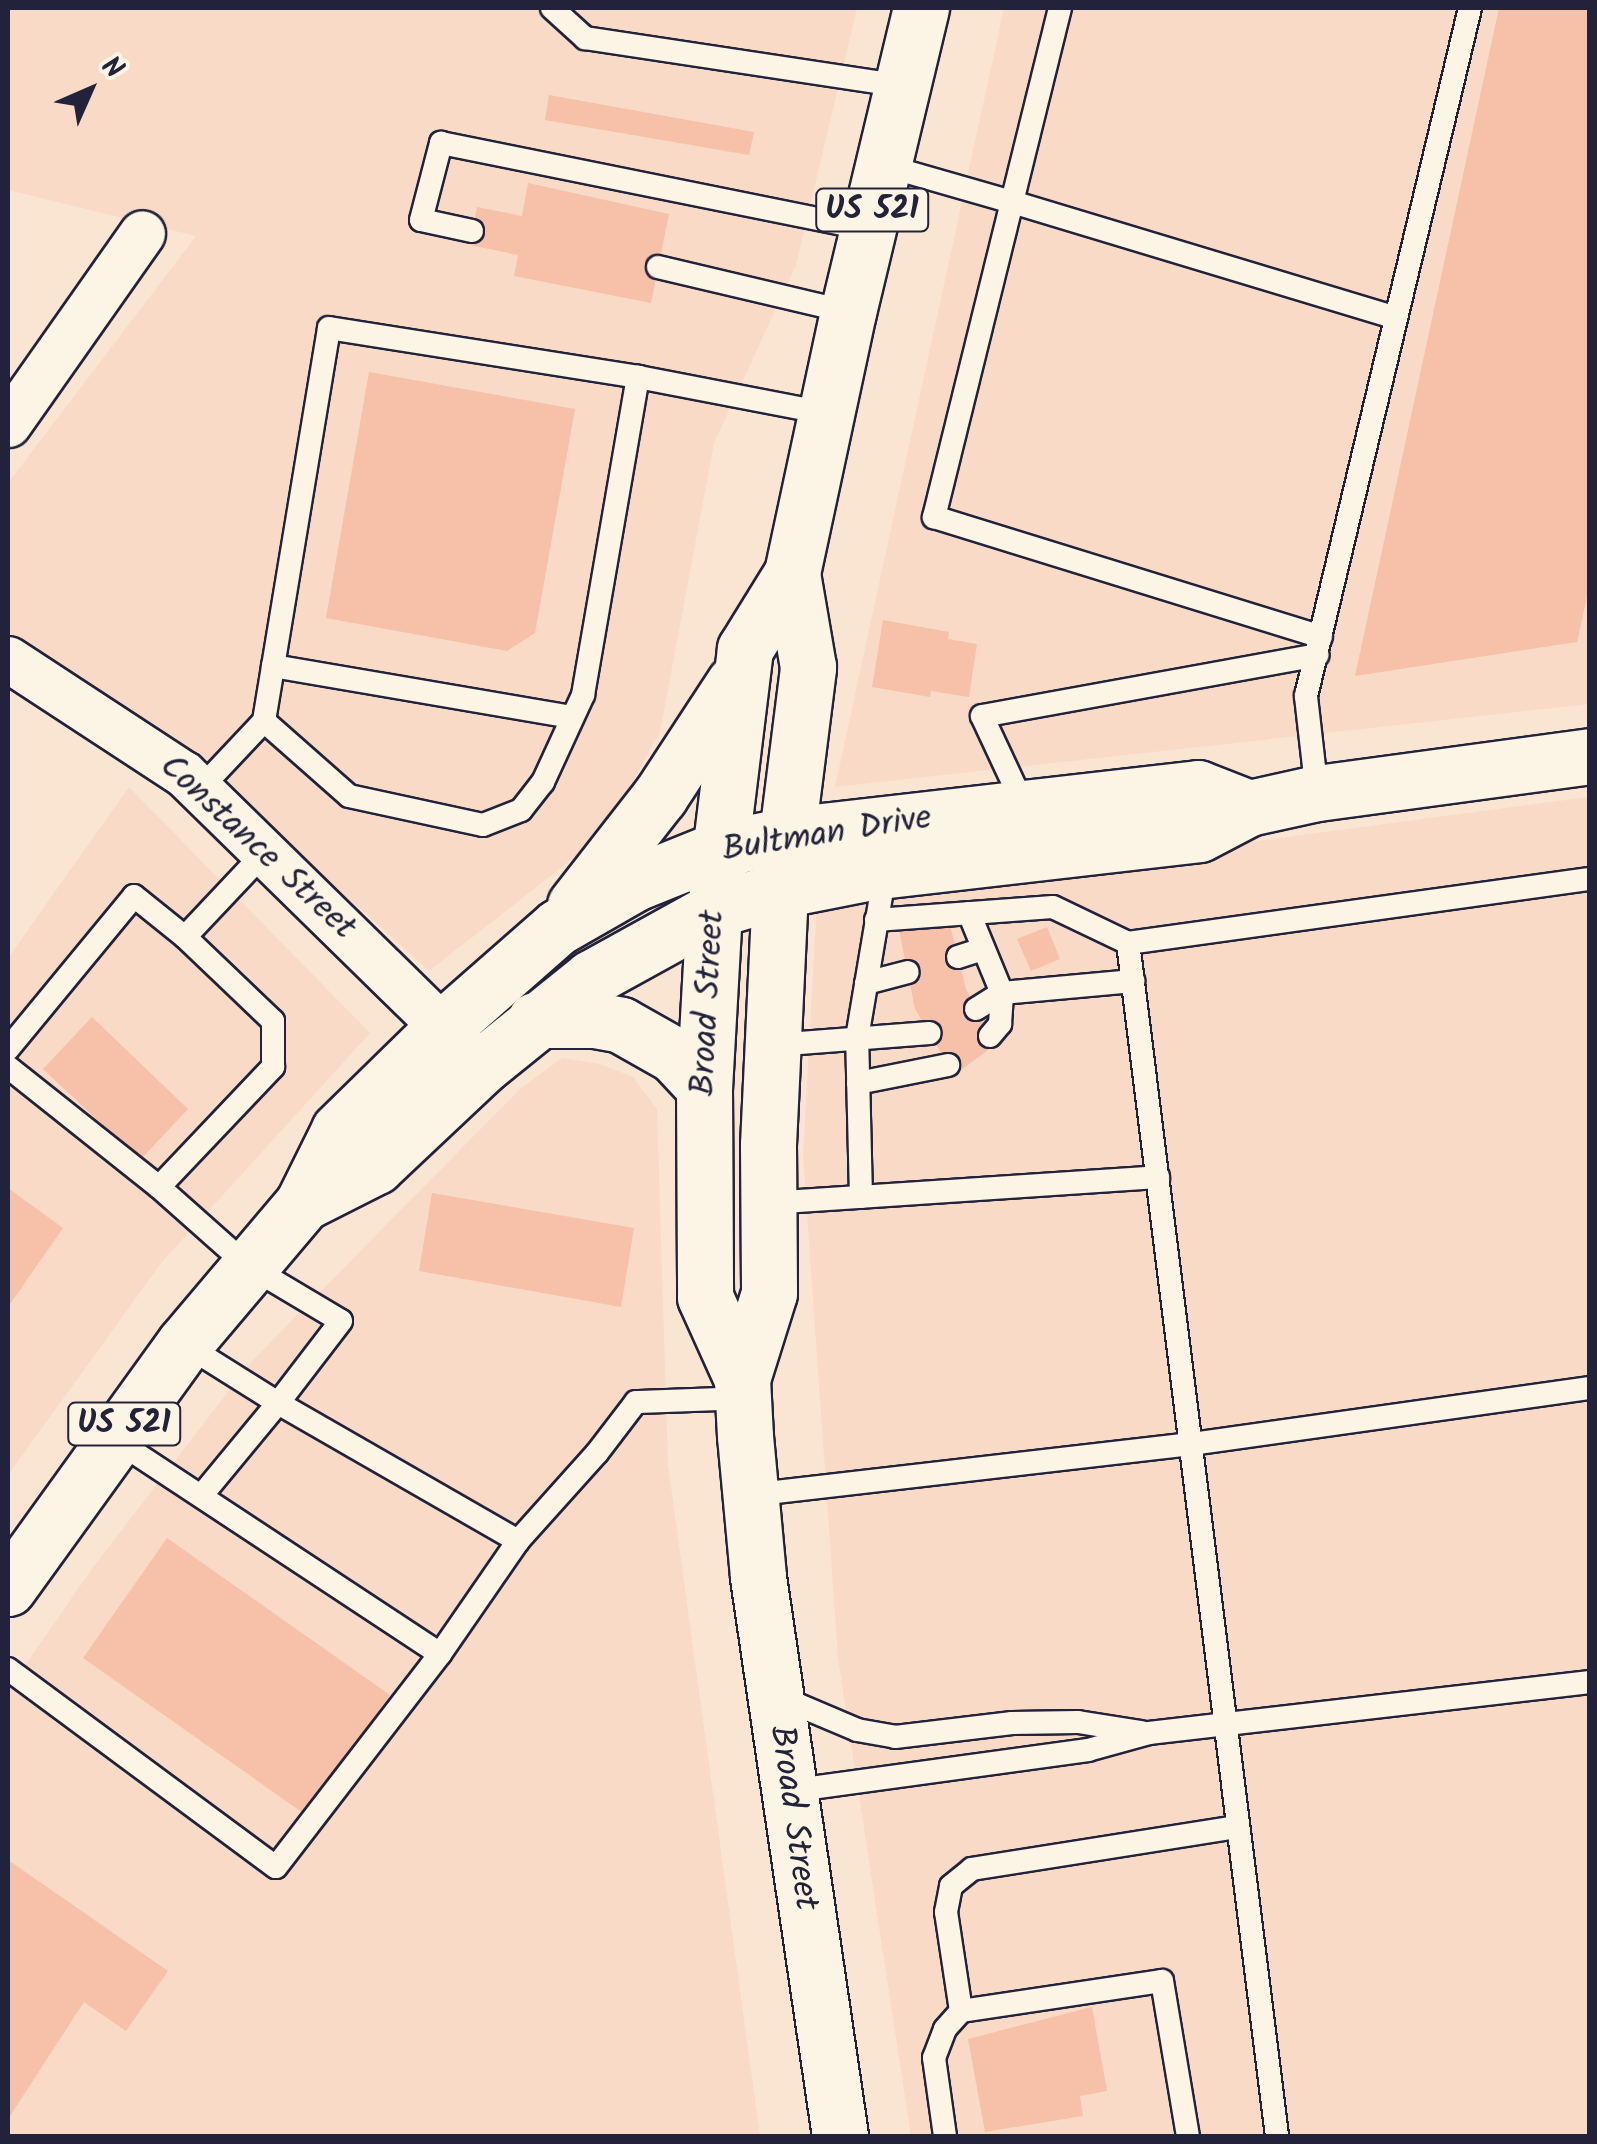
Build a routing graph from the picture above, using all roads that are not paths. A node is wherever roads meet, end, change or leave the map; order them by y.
1 (552, 8) edge
2 (921, 8) edge
3 (1060, 8) edge
4 (1470, 8) edge
5 (902, 86) junction
6 (883, 165) junction
7 (1012, 202) junction
8 (868, 229) junction
9 (472, 231) dead end
10 (142, 233) dead end
11 (658, 267) dead end
12 (848, 312) junction
13 (1396, 318) junction
14 (638, 378) junction
15 (825, 414) junction
16 (8, 424) edge
17 (792, 573) junction
18 (1319, 646) junction
19 (8, 659) edge
20 (274, 666) junction
21 (742, 672) junction
22 (572, 717) junction
23 (264, 721) junction
24 (1590, 756) edge
25 (200, 789) junction
26 (1317, 793) junction
27 (1024, 806) junction
28 (1249, 808) junction
29 (786, 835) junction
30 (719, 849) junction
31 (266, 851) junction
32 (1590, 879) edge
33 (780, 890) junction
34 (880, 895) junction
35 (714, 910) junction
36 (969, 913) junction
37 (558, 927) junction
38 (185, 936) junction
39 (1128, 943) junction
40 (983, 949) junction
41 (958, 957) dead end
42 (908, 972) dead end
43 (1133, 982) junction
44 (866, 983) junction
45 (1002, 993) junction
46 (976, 1009) dead end
47 (535, 1020) junction
48 (444, 1027) junction
49 (930, 1033) dead end
50 (990, 1036) dead end
51 (857, 1038) junction
52 (772, 1046) junction
53 (8, 1049) edge
54 (8, 1066) edge
55 (482, 1066) junction
56 (948, 1066) dead end
57 (858, 1082) junction
58 (704, 1087) junction
59 (1158, 1177) junction
60 (159, 1187) junction
61 (861, 1197) junction
62 (304, 1203) junction
63 (768, 1203) junction
64 (247, 1266) junction
65 (184, 1344) junction
66 (1590, 1388) edge
67 (742, 1389) junction
68 (278, 1403) junction
69 (113, 1438) junction
70 (1191, 1444) junction
71 (202, 1495) junction
72 (749, 1495) junction
73 (518, 1541) junction
74 (8, 1588) edge
75 (440, 1654) junction
76 (8, 1669) edge
77 (1590, 1682) edge
78 (775, 1696) junction
79 (1226, 1725) junction
80 (1150, 1734) junction
81 (789, 1791) junction
82 (1238, 1827) junction
83 (961, 2011) junction
84 (840, 2136) edge
85 (945, 2136) edge
86 (1188, 2136) edge
87 (1277, 2136) edge

1 - 5 lane
2 - 5 main road, Broad Street / US 521
3 - 7 lane
4 - 13 lane
5 - 6 main road, Broad Street / US 521
6 - 7 lane
6 - 8 main road, Broad Street / US 521
7 - 13 lane
7 - 18 lane
8 - 9 lane
8 - 12 main road, Broad Street / US 521
10 - 16 street
11 - 12 lane
12 - 15 main road, Broad Street / US 521
13 - 18 lane
14 - 15 lane
14 - 20 lane
14 - 22 lane
15 - 17 main road, Broad Street / US 521
17 - 21 main road, Broad Street / US 521
17 - 29 main road, Broad Street / US 521
18 - 26 lane
18 - 27 lane
19 - 25 street, Constance Street
20 - 22 lane
20 - 23 lane
21 - 30 main road, Broad Street
21 - 37 main road, US 521
22 - 23 lane
23 - 25 lane
24 - 26 main road, Bultman Drive
25 - 31 street, Constance Street
26 - 28 main road, Bultman Drive
27 - 28 main road, Bultman Drive
27 - 29 main road, Bultman Drive
28 - 34 main road, Bultman Drive
29 - 30 main road, Bultman Drive
29 - 33 main road, Broad Street / US 521
30 - 35 main road, Broad Street
30 - 37 main road, Bultman Drive
31 - 38 lane
31 - 48 street, Constance Street
32 - 39 lane
33 - 34 main road, Bultman Drive
33 - 35 main road, Bultman Drive / US 521
33 - 52 main road, Broad Street
34 - 36 lane
34 - 44 lane
35 - 47 main road, Bultman Drive / US 521
35 - 58 main road, Broad Street
36 - 39 lane
36 - 40 lane
37 - 48 main road, Bultman Drive / US 521
38 - 53 lane
38 - 60 lane
39 - 43 lane
40 - 41 lane
40 - 45 lane
42 - 44 lane
43 - 45 lane
43 - 59 lane
44 - 51 lane
45 - 46 lane
45 - 50 lane
47 - 55 main road, Bultman Drive / US 521
47 - 58 main road
48 - 55 street, Constance Street
48 - 62 main road, Bultman Drive / US 521
49 - 51 lane
51 - 52 lane
51 - 57 lane
52 - 63 main road, Broad Street
54 - 60 lane
55 - 62 main road, Bultman Drive / US 521
56 - 57 lane
57 - 61 lane
58 - 67 main road, Broad Street
59 - 61 lane
59 - 70 lane
60 - 64 lane
61 - 63 lane
62 - 64 main road, Bultman Drive / US 521
63 - 67 main road, Broad Street
64 - 65 main road, Bultman Drive / US 521
64 - 68 lane
65 - 68 lane
65 - 69 main road, Bultman Drive / US 521
66 - 70 lane
67 - 72 main road, Broad Street
67 - 73 lane
68 - 71 lane
68 - 73 lane
69 - 71 lane
69 - 74 main road, Bultman Drive / US 521
70 - 72 lane
70 - 79 lane
71 - 75 lane
72 - 78 main road, Broad Street
73 - 75 lane
75 - 76 lane
77 - 79 lane
78 - 80 lane
78 - 81 main road, Broad Street
79 - 80 lane
79 - 82 lane
80 - 81 lane
81 - 84 main road, Broad Street
82 - 83 lane
82 - 87 lane
83 - 85 lane
83 - 86 lane

